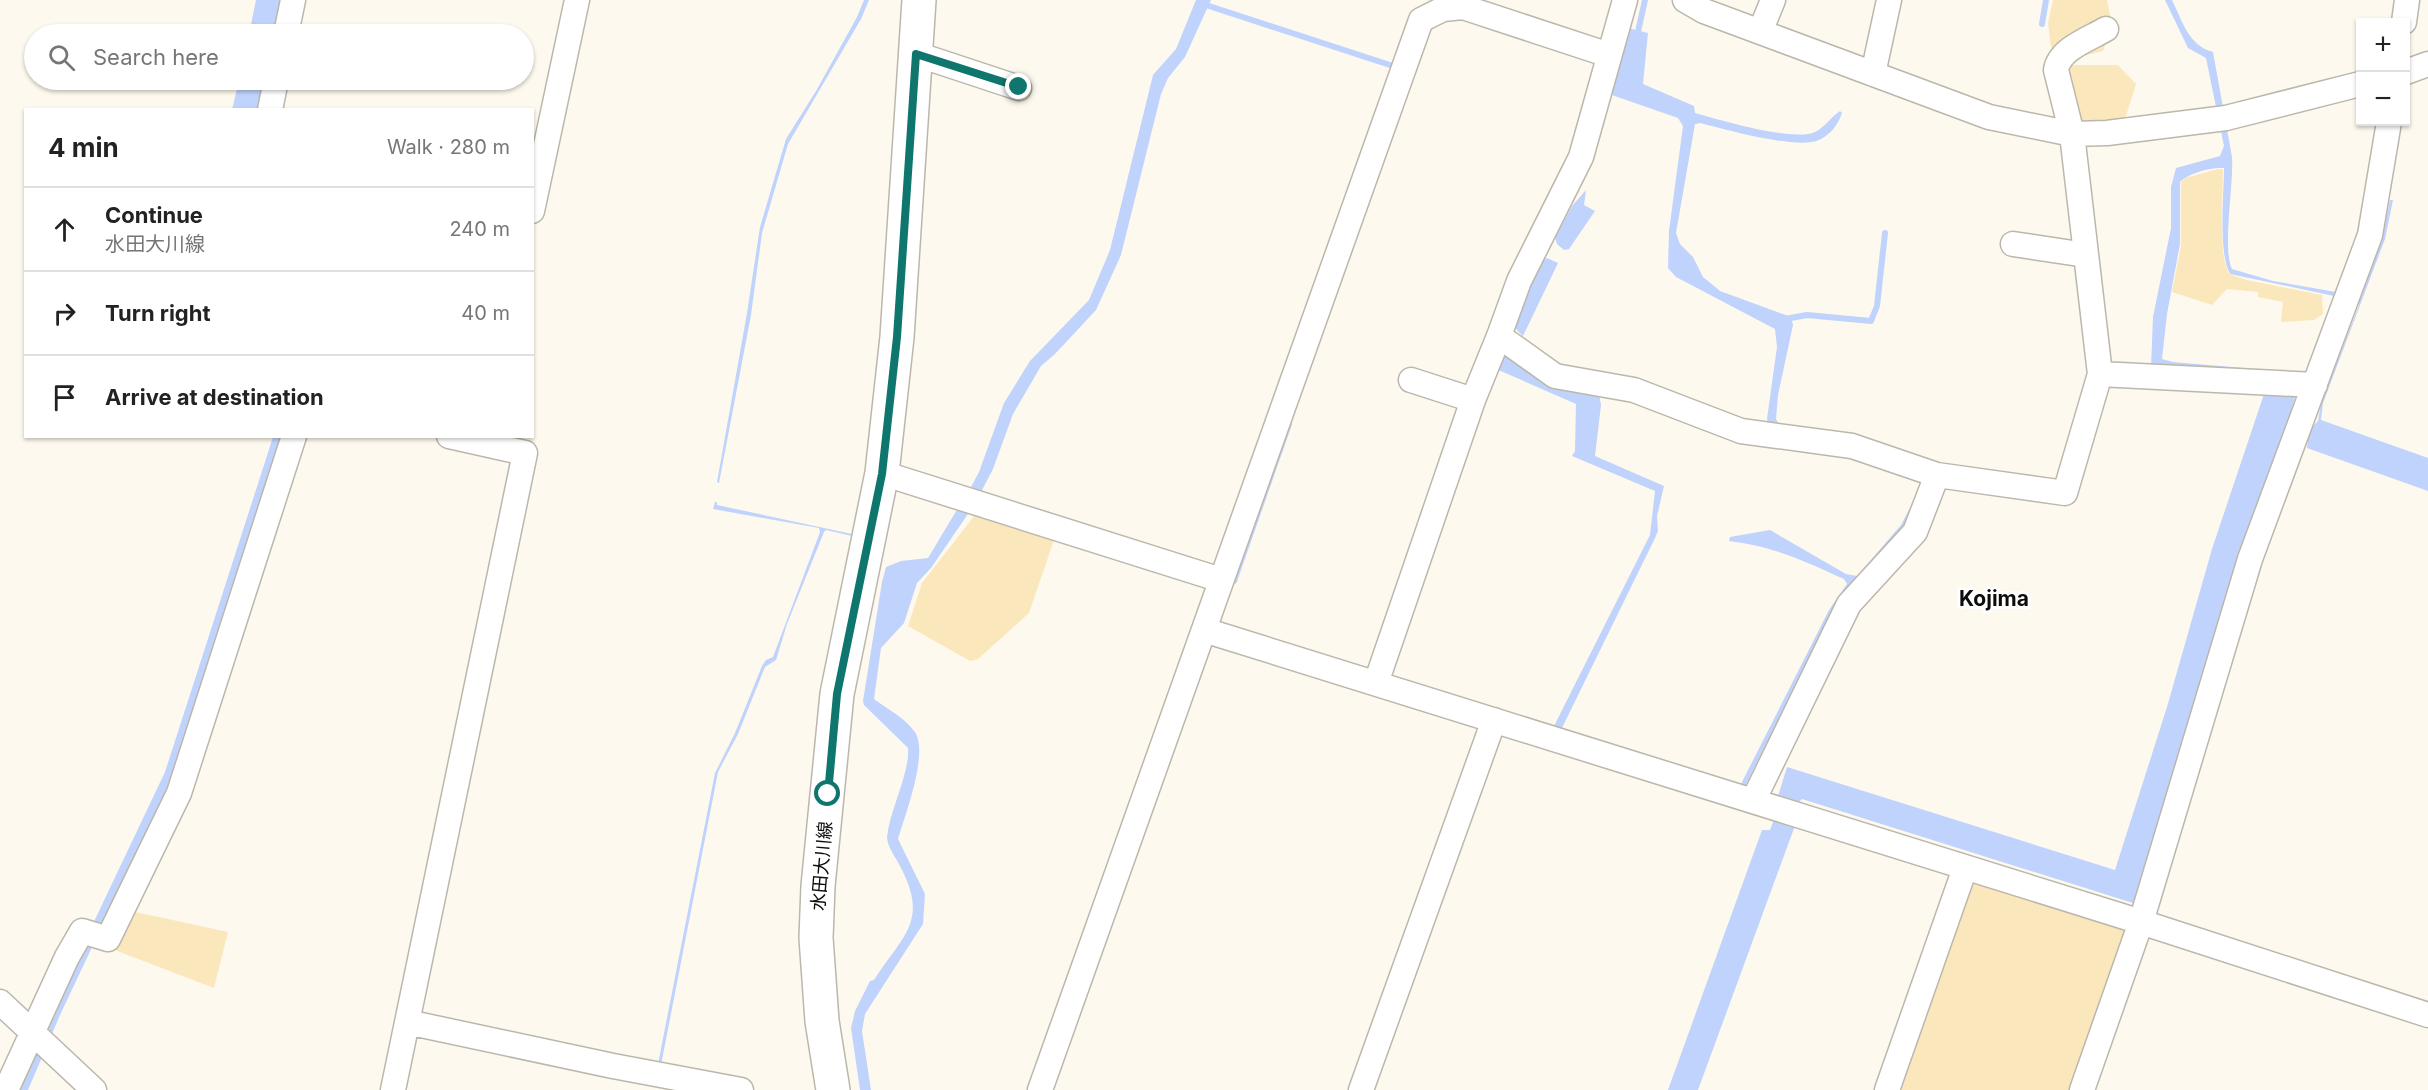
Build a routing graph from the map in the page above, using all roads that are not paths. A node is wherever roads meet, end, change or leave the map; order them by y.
1 (294, 0) edge
2 (577, 0) edge
3 (920, 0) edge
4 (1625, 0) edge
5 (1685, 0) edge
6 (1773, 0) edge
7 (1889, 0) edge
8 (2407, 0) edge
9 (2405, 18) edge
10 (288, 24) edge
11 (2106, 29) dead end
12 (1760, 32) junction
13 (916, 54) junction
14 (1609, 55) junction
15 (2428, 64) edge
16 (2410, 71) edge
17 (1873, 74) junction
18 (2356, 85) edge
19 (1019, 87) dead end
20 (274, 90) edge
21 (270, 108) edge
22 (2388, 126) edge
23 (2073, 134) junction
24 (534, 202) edge
25 (2013, 244) dead end
26 (2086, 255) junction
27 (1499, 336) junction
28 (2100, 374) junction
29 (1411, 380) dead end
30 (2315, 385) junction
31 (1473, 400) junction
32 (293, 438) edge
33 (466, 438) edge
34 (484, 440) edge
35 (882, 474) junction
36 (1937, 475) junction
37 (1221, 580) junction
38 (1204, 630) junction
39 (1376, 683) junction
40 (1494, 720) junction
41 (1753, 801) junction
42 (1965, 868) junction
43 (2141, 922) junction
44 (0, 1002) edge
45 (2428, 1015) edge
46 (407, 1022) junction
47 (32, 1032) junction
48 (6, 1090) edge
49 (93, 1090) edge
50 (393, 1090) edge
51 (741, 1090) edge
52 (833, 1090) edge
53 (1040, 1090) edge
54 (1361, 1090) edge
55 (1887, 1090) edge
56 (2082, 1090) edge

1 - 10 street
2 - 24 street
3 - 13 main road, 水田大川線
4 - 14 street
5 - 12 street
6 - 12 street
7 - 17 street
8 - 9 street
11 - 23 street
12 - 17 street
13 - 19 street
13 - 35 main road, 水田大川線
14 - 27 street
14 - 37 street
15 - 16 street
17 - 23 street
18 - 23 street
20 - 21 street
22 - 30 street
23 - 26 street
25 - 26 street
26 - 28 street
27 - 31 street
27 - 36 street
28 - 30 street
28 - 36 street
29 - 31 street
30 - 43 street
31 - 39 street
32 - 47 street
33 - 34 street
34 - 46 street
35 - 37 street
35 - 52 main road, 水田大川線
36 - 41 street
37 - 38 street
38 - 39 street
38 - 53 street
39 - 40 street
40 - 41 street
40 - 54 street
41 - 42 street
42 - 43 street
42 - 55 street
43 - 45 street
43 - 56 street
44 - 47 street
46 - 50 street
46 - 51 street
47 - 48 street
47 - 49 street

